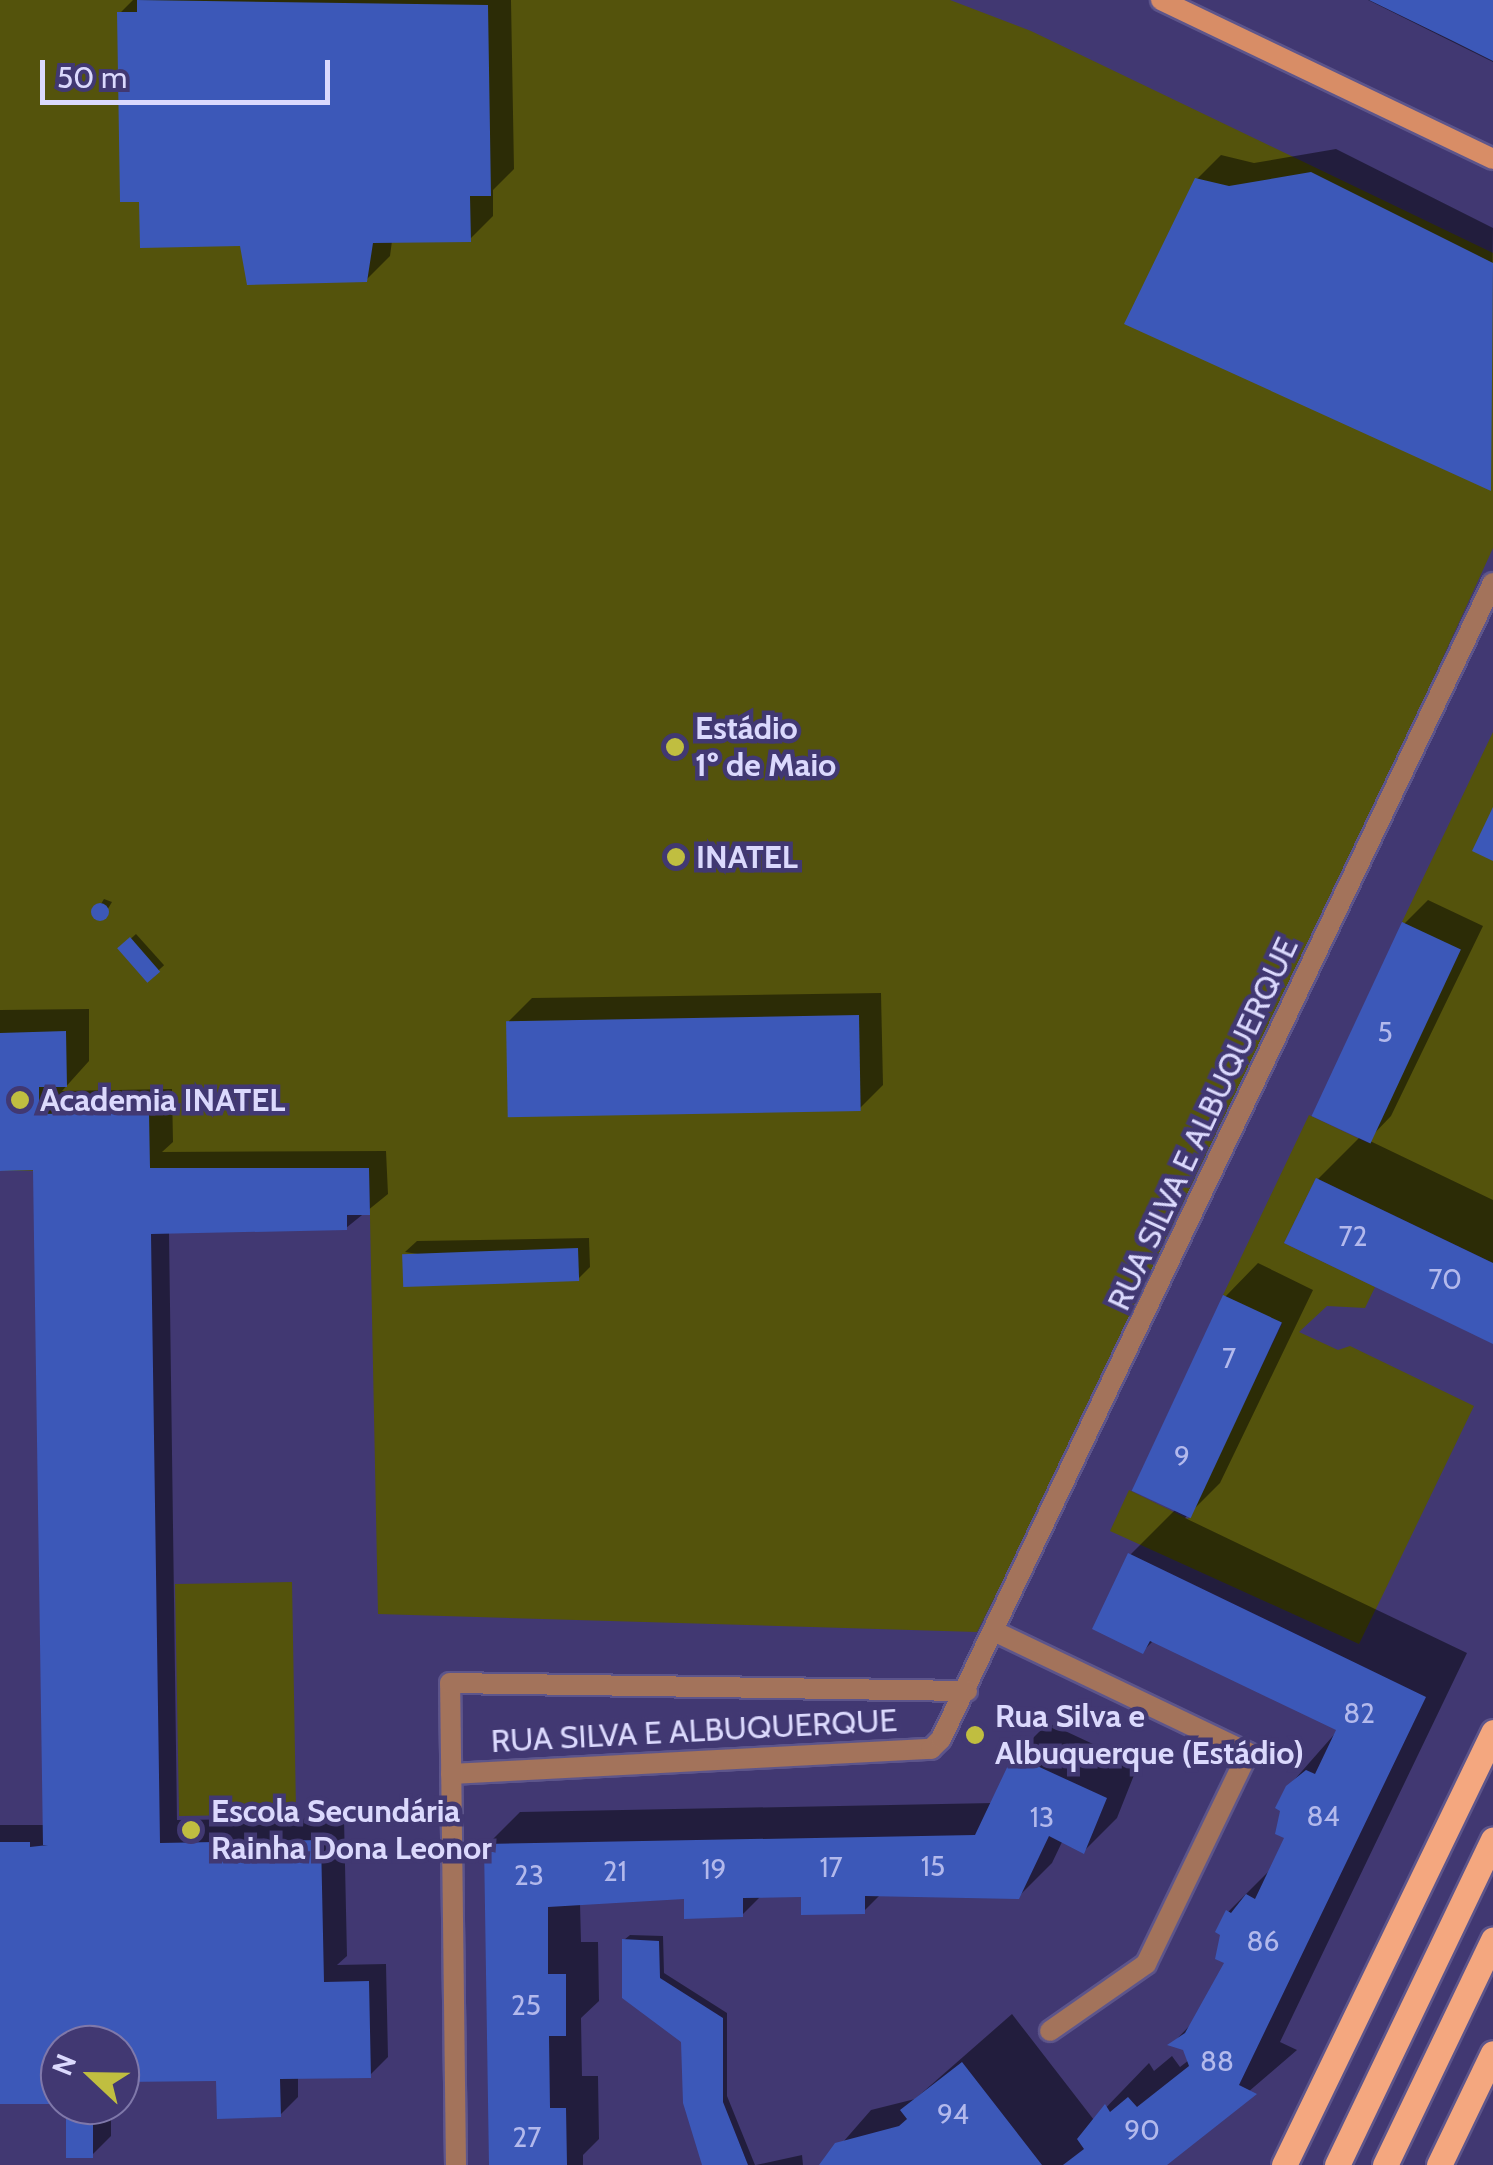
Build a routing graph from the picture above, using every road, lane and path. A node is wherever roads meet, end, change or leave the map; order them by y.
1 (1161, 0) edge
2 (1493, 159) edge
3 (1493, 584) edge
4 (996, 1632) junction
5 (967, 1690) junction
6 (1493, 1732) edge
7 (451, 1774) junction
8 (1493, 1840) edge
9 (1493, 1940) edge
10 (1050, 2032) dead end
11 (1493, 2053) edge
12 (456, 2165) edge
13 (1284, 2165) edge
14 (1337, 2165) edge
15 (1385, 2165) edge
16 (1439, 2165) edge

1 - 2 street
3 - 4 street, RUA SILVA E ALBUQUERQUE
4 - 5 street, RUA SILVA E ALBUQUERQUE
4 - 10 street
5 - 7 street, RUA SILVA E ALBUQUERQUE
5 - 7 street, RUA SILVA E ALBUQUERQUE
6 - 13 main road
7 - 12 street, RUA SILVA E ALBUQUERQUE
8 - 14 main road
9 - 15 main road
11 - 16 main road

